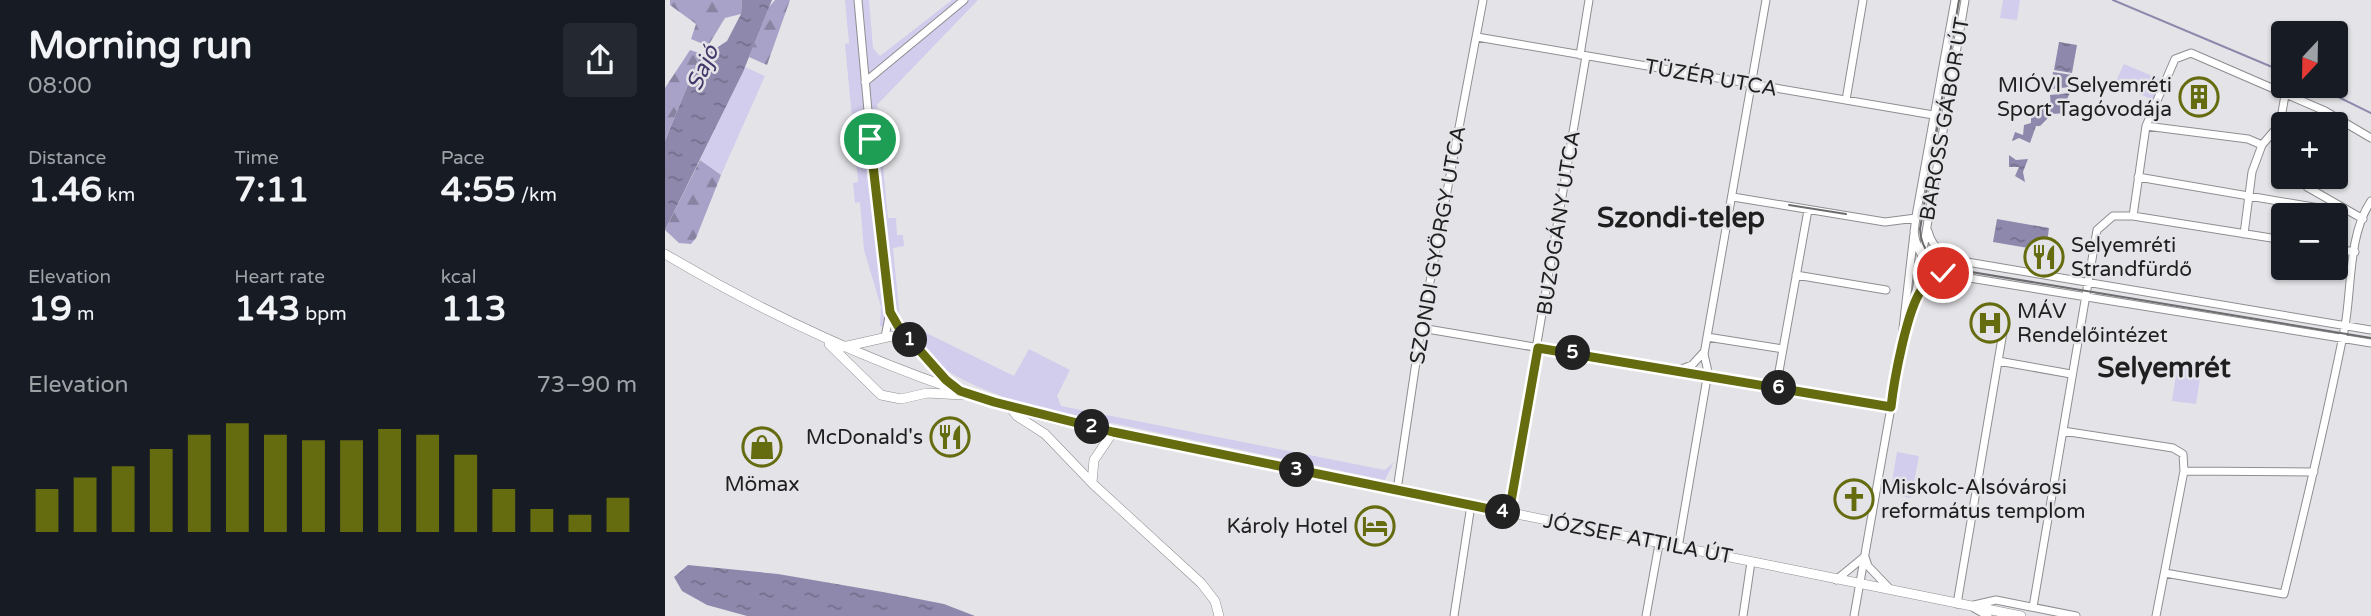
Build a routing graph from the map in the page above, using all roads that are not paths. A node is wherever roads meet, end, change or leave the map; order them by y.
1 (858, 0) edge
2 (964, 0) edge
3 (1483, 0) edge
4 (1589, 0) edge
5 (1766, 0) edge
6 (1863, 0) edge
7 (1955, 0) edge
8 (1965, 0) edge
9 (1477, 37) junction
10 (1583, 56) junction
11 (865, 82) junction
12 (1752, 85) junction
13 (2271, 88) edge
14 (2284, 98) edge
15 (2294, 98) edge
16 (1846, 100) junction
17 (2325, 111) joint
18 (1934, 116) junction
19 (1945, 117) junction
20 (2146, 126) junction
21 (2371, 138) edge
22 (2262, 145) junction
23 (2138, 177) junction
24 (2310, 189) edge
25 (2248, 196) junction
26 (1733, 197) junction
27 (2371, 201) edge
28 (2289, 203) edge
29 (2333, 203) edge
30 (1808, 210) junction
31 (2348, 212) edge
32 (2133, 216) junction
33 (1916, 218) junction
34 (2363, 219) junction
35 (1927, 224) junction
36 (1914, 231) junction
37 (2244, 234) junction
38 (2271, 238) edge
39 (2348, 251) edge
40 (2355, 252) junction
41 (669, 256) edge
42 (1922, 257) junction
43 (1967, 262) junction
44 (1928, 264) junction
45 (1919, 269) junction
46 (1796, 275) junction
47 (1951, 275) junction
48 (2088, 281) junction
49 (1907, 286) junction
50 (1886, 289) dead end
51 (2085, 297) junction
52 (1913, 307) junction
53 (890, 312) junction
54 (2345, 325) junction
55 (1421, 328) junction
56 (2371, 330) edge
57 (2003, 332) dead end
58 (2343, 336) junction
59 (823, 338) junction
60 (883, 338) junction
61 (908, 338) junction
62 (1707, 341) junction
63 (2371, 343) edge
64 (843, 347) junction
65 (1538, 348) junction
66 (1783, 349) junction
67 (865, 356) junction
68 (926, 358) junction
69 (1998, 361) junction
70 (1899, 362) junction
71 (1672, 370) junction
72 (2071, 374) junction
73 (1707, 376) junction
74 (924, 379) junction
75 (866, 381) junction
76 (1776, 388) junction
77 (960, 391) junction
78 (915, 394) junction
79 (972, 395) junction
80 (1891, 407) junction
81 (1011, 408) junction
82 (2063, 431) junction
83 (1113, 432) junction
84 (1070, 458) junction
85 (1094, 460) junction
86 (2184, 471) junction
87 (2314, 472) junction
88 (1093, 484) junction
89 (1397, 491) junction
90 (1471, 505) junction
91 (1509, 513) junction
92 (1659, 544) junction
93 (1678, 548) junction
94 (1865, 556) junction
95 (1751, 562) junction
96 (2165, 573) junction
97 (1836, 580) junction
98 (1860, 584) junction
99 (1892, 591) junction
100 (1957, 604) junction
101 (1970, 606) junction
102 (2033, 607) junction
103 (1219, 616) edge
104 (1454, 616) edge
105 (1646, 616) edge
106 (1743, 616) edge
107 (1854, 616) edge
108 (1988, 616) edge
109 (2021, 616) edge
110 (2075, 616) edge
111 (2156, 616) edge

1 - 11 street
2 - 11 street
3 - 9 street, SZONDI GYÖRGY UTCA
4 - 10 street, BUZOGÁNY UTCA
5 - 12 street
6 - 16 street
7 - 18 street, BAROSS GÁBOR ÚT
8 - 19 street, BAROSS GÁBOR ÚT
9 - 10 street, TÜZÉR UTCA
9 - 55 street, SZONDI GYÖRGY UTCA
10 - 12 street, TÜZÉR UTCA
10 - 65 street, BUZOGÁNY UTCA
11 - 53 street
12 - 16 street, TÜZÉR UTCA
12 - 26 street
13 - 20 street
14 - 22 street
15 - 17 street
16 - 18 street, TÜZÉR UTCA
17 - 21 street
18 - 19 street, TÜZÉR UTCA
18 - 33 street, BAROSS GÁBOR ÚT
19 - 35 street, BAROSS GÁBOR ÚT
20 - 22 street
20 - 23 street
22 - 25 street
23 - 25 street
23 - 32 street
24 - 29 street
25 - 28 street
25 - 37 street
26 - 30 street
26 - 62 street
27 - 34 street
30 - 33 street
30 - 46 street
31 - 34 street
32 - 37 street
32 - 48 street
33 - 36 street, BAROSS GÁBOR ÚT
34 - 40 street
35 - 42 street, BAROSS GÁBOR ÚT
35 - 43 street
36 - 42 street
36 - 49 street, BAROSS GÁBOR ÚT
37 - 38 street
39 - 40 street
40 - 54 street
41 - 59 main road, JÓZSEF ATTILA ÚT
42 - 44 street
42 - 45 street, BAROSS GÁBOR ÚT
43 - 44 street
43 - 48 street
44 - 45 street
44 - 47 street
45 - 49 street
45 - 52 street, BAROSS GÁBOR ÚT
46 - 50 street
46 - 66 street
47 - 51 street
47 - 52 street
48 - 51 street
48 - 54 street
49 - 70 street, BAROSS GÁBOR ÚT
51 - 58 street
51 - 72 street
52 - 70 street, BAROSS GÁBOR ÚT
53 - 60 street
53 - 61 main road
54 - 56 street
54 - 58 street
55 - 65 street
55 - 89 street, SZONDI GYÖRGY UTCA
57 - 69 street
58 - 63 street
58 - 87 street
59 - 64 main road, JÓZSEF ATTILA ÚT
59 - 75 main road
60 - 61 main road
60 - 64 main road
60 - 67 main road
61 - 68 main road
62 - 66 street
62 - 71 street
62 - 73 street
64 - 67 main road, JÓZSEF ATTILA ÚT
65 - 71 street
65 - 91 street, BUZOGÁNY UTCA
66 - 76 street
67 - 74 main road, JÓZSEF ATTILA ÚT
67 - 75 main road
68 - 74 main road
68 - 77 main road
69 - 72 street
69 - 100 street
70 - 80 street, BAROSS GÁBOR ÚT
71 - 73 street
72 - 82 street
73 - 76 street
73 - 93 street
74 - 77 main road, JÓZSEF ATTILA ÚT
74 - 78 main road
75 - 78 main road
76 - 80 street
77 - 79 main road, JÓZSEF ATTILA ÚT
78 - 79 main road
79 - 81 main road, JÓZSEF ATTILA ÚT
80 - 94 street, BAROSS GÁBOR ÚT
81 - 83 main road, JÓZSEF ATTILA ÚT
81 - 84 main road
82 - 86 street
82 - 102 street
83 - 85 main road
83 - 89 main road, JÓZSEF ATTILA ÚT
84 - 85 main road
84 - 88 main road
85 - 88 main road
86 - 87 street
86 - 96 street
87 - 96 street
88 - 103 main road
89 - 90 main road, JÓZSEF ATTILA ÚT
90 - 91 main road, JÓZSEF ATTILA ÚT
90 - 104 street
91 - 92 main road, JÓZSEF ATTILA ÚT
92 - 93 main road, JÓZSEF ATTILA ÚT
92 - 105 street
93 - 95 main road, JÓZSEF ATTILA ÚT
94 - 97 street
94 - 98 street, BAROSS GÁBOR ÚT
94 - 99 street
95 - 97 main road, JÓZSEF ATTILA ÚT
95 - 106 street
96 - 111 street
97 - 98 main road, JÓZSEF ATTILA ÚT
98 - 99 main road, JÓZSEF ATTILA ÚT
98 - 107 street, BAROSS GÁBOR ÚT
99 - 100 main road, JÓZSEF ATTILA ÚT
100 - 101 main road, JÓZSEF ATTILA ÚT
101 - 102 street
101 - 108 street
101 - 109 main road, JÓZSEF ATTILA ÚT
102 - 110 street

